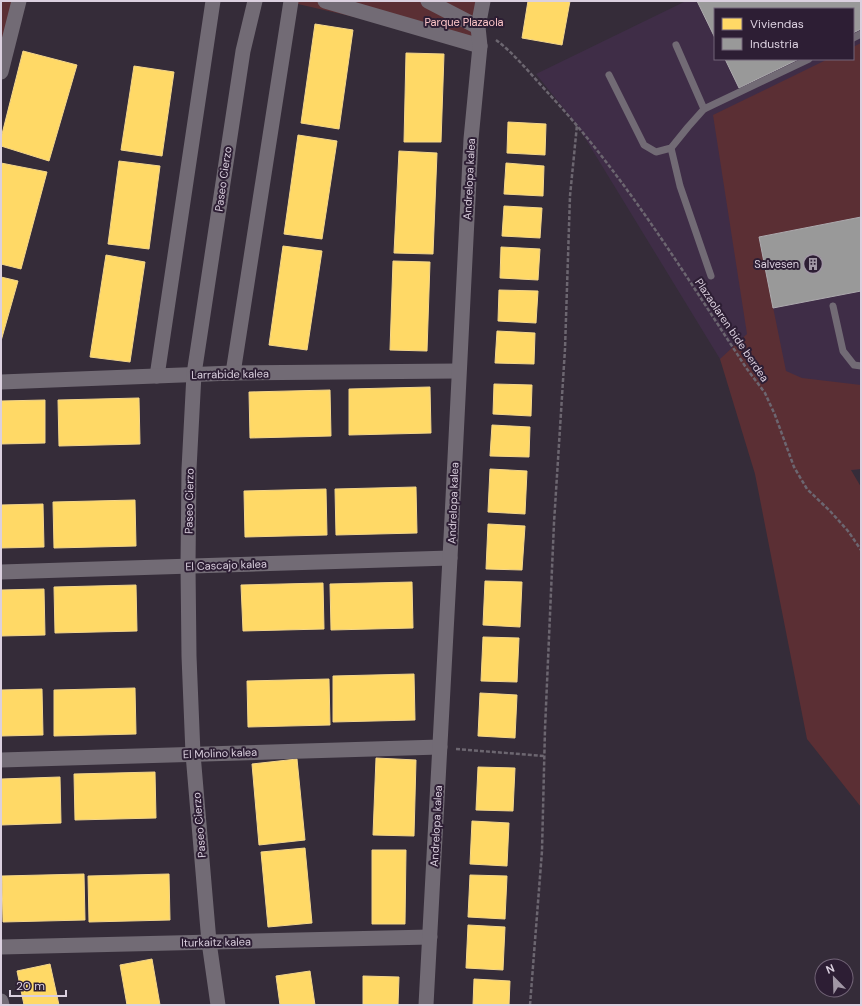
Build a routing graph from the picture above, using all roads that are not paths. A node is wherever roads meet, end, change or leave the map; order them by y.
1 (19, 1) edge
2 (213, 1) edge
3 (255, 1) edge
4 (291, 1) edge
5 (325, 1) edge
6 (428, 1) edge
7 (483, 1) edge
8 (478, 27) junction
9 (676, 45) dead end
10 (480, 46) junction
11 (807, 60) edge
12 (1, 72) edge
13 (609, 74) dead end
14 (704, 109) junction
15 (671, 148) junction
16 (711, 276) dead end
17 (833, 306) dead end
18 (861, 366) edge
19 (458, 371) junction
20 (233, 373) junction
21 (194, 374) junction
22 (157, 376) junction
23 (1, 382) edge
24 (450, 558) junction
25 (188, 566) junction
26 (1, 572) edge
27 (440, 747) junction
28 (193, 754) junction
29 (1, 760) edge
30 (430, 937) junction
31 (209, 942) junction
32 (1, 947) edge
33 (1, 1001) edge
34 (2, 1005) edge
35 (218, 1005) edge
36 (426, 1005) edge

1 - 12 street
2 - 22 street
3 - 21 street, Paseo Cierzo
4 - 20 street
5 - 10 street
6 - 8 street
7 - 8 street, Andrelopa kalea
8 - 10 street, Andrelopa kalea
9 - 14 lane
10 - 19 street, Andrelopa kalea
11 - 14 lane
13 - 15 lane
14 - 15 lane
15 - 16 lane
17 - 18 lane
19 - 20 street, Larrabide kalea
19 - 24 street, Andrelopa kalea
20 - 21 street, Larrabide kalea
21 - 22 street, Larrabide kalea
21 - 25 street, Paseo Cierzo
22 - 23 street, Larrabide kalea
24 - 25 street, El Cascajo kalea
24 - 27 street, Andrelopa kalea
25 - 26 street, El Cascajo kalea
25 - 28 street, Paseo Cierzo
27 - 28 street, El Molino kalea
27 - 30 street, Andrelopa kalea
28 - 29 street, El Molino kalea
28 - 31 street, Paseo Cierzo
30 - 31 street, Iturkaitz kalea
30 - 36 street, Andrelopa kalea
31 - 32 street, Iturkaitz kalea
31 - 35 street, Paseo Cierzo
33 - 34 street

